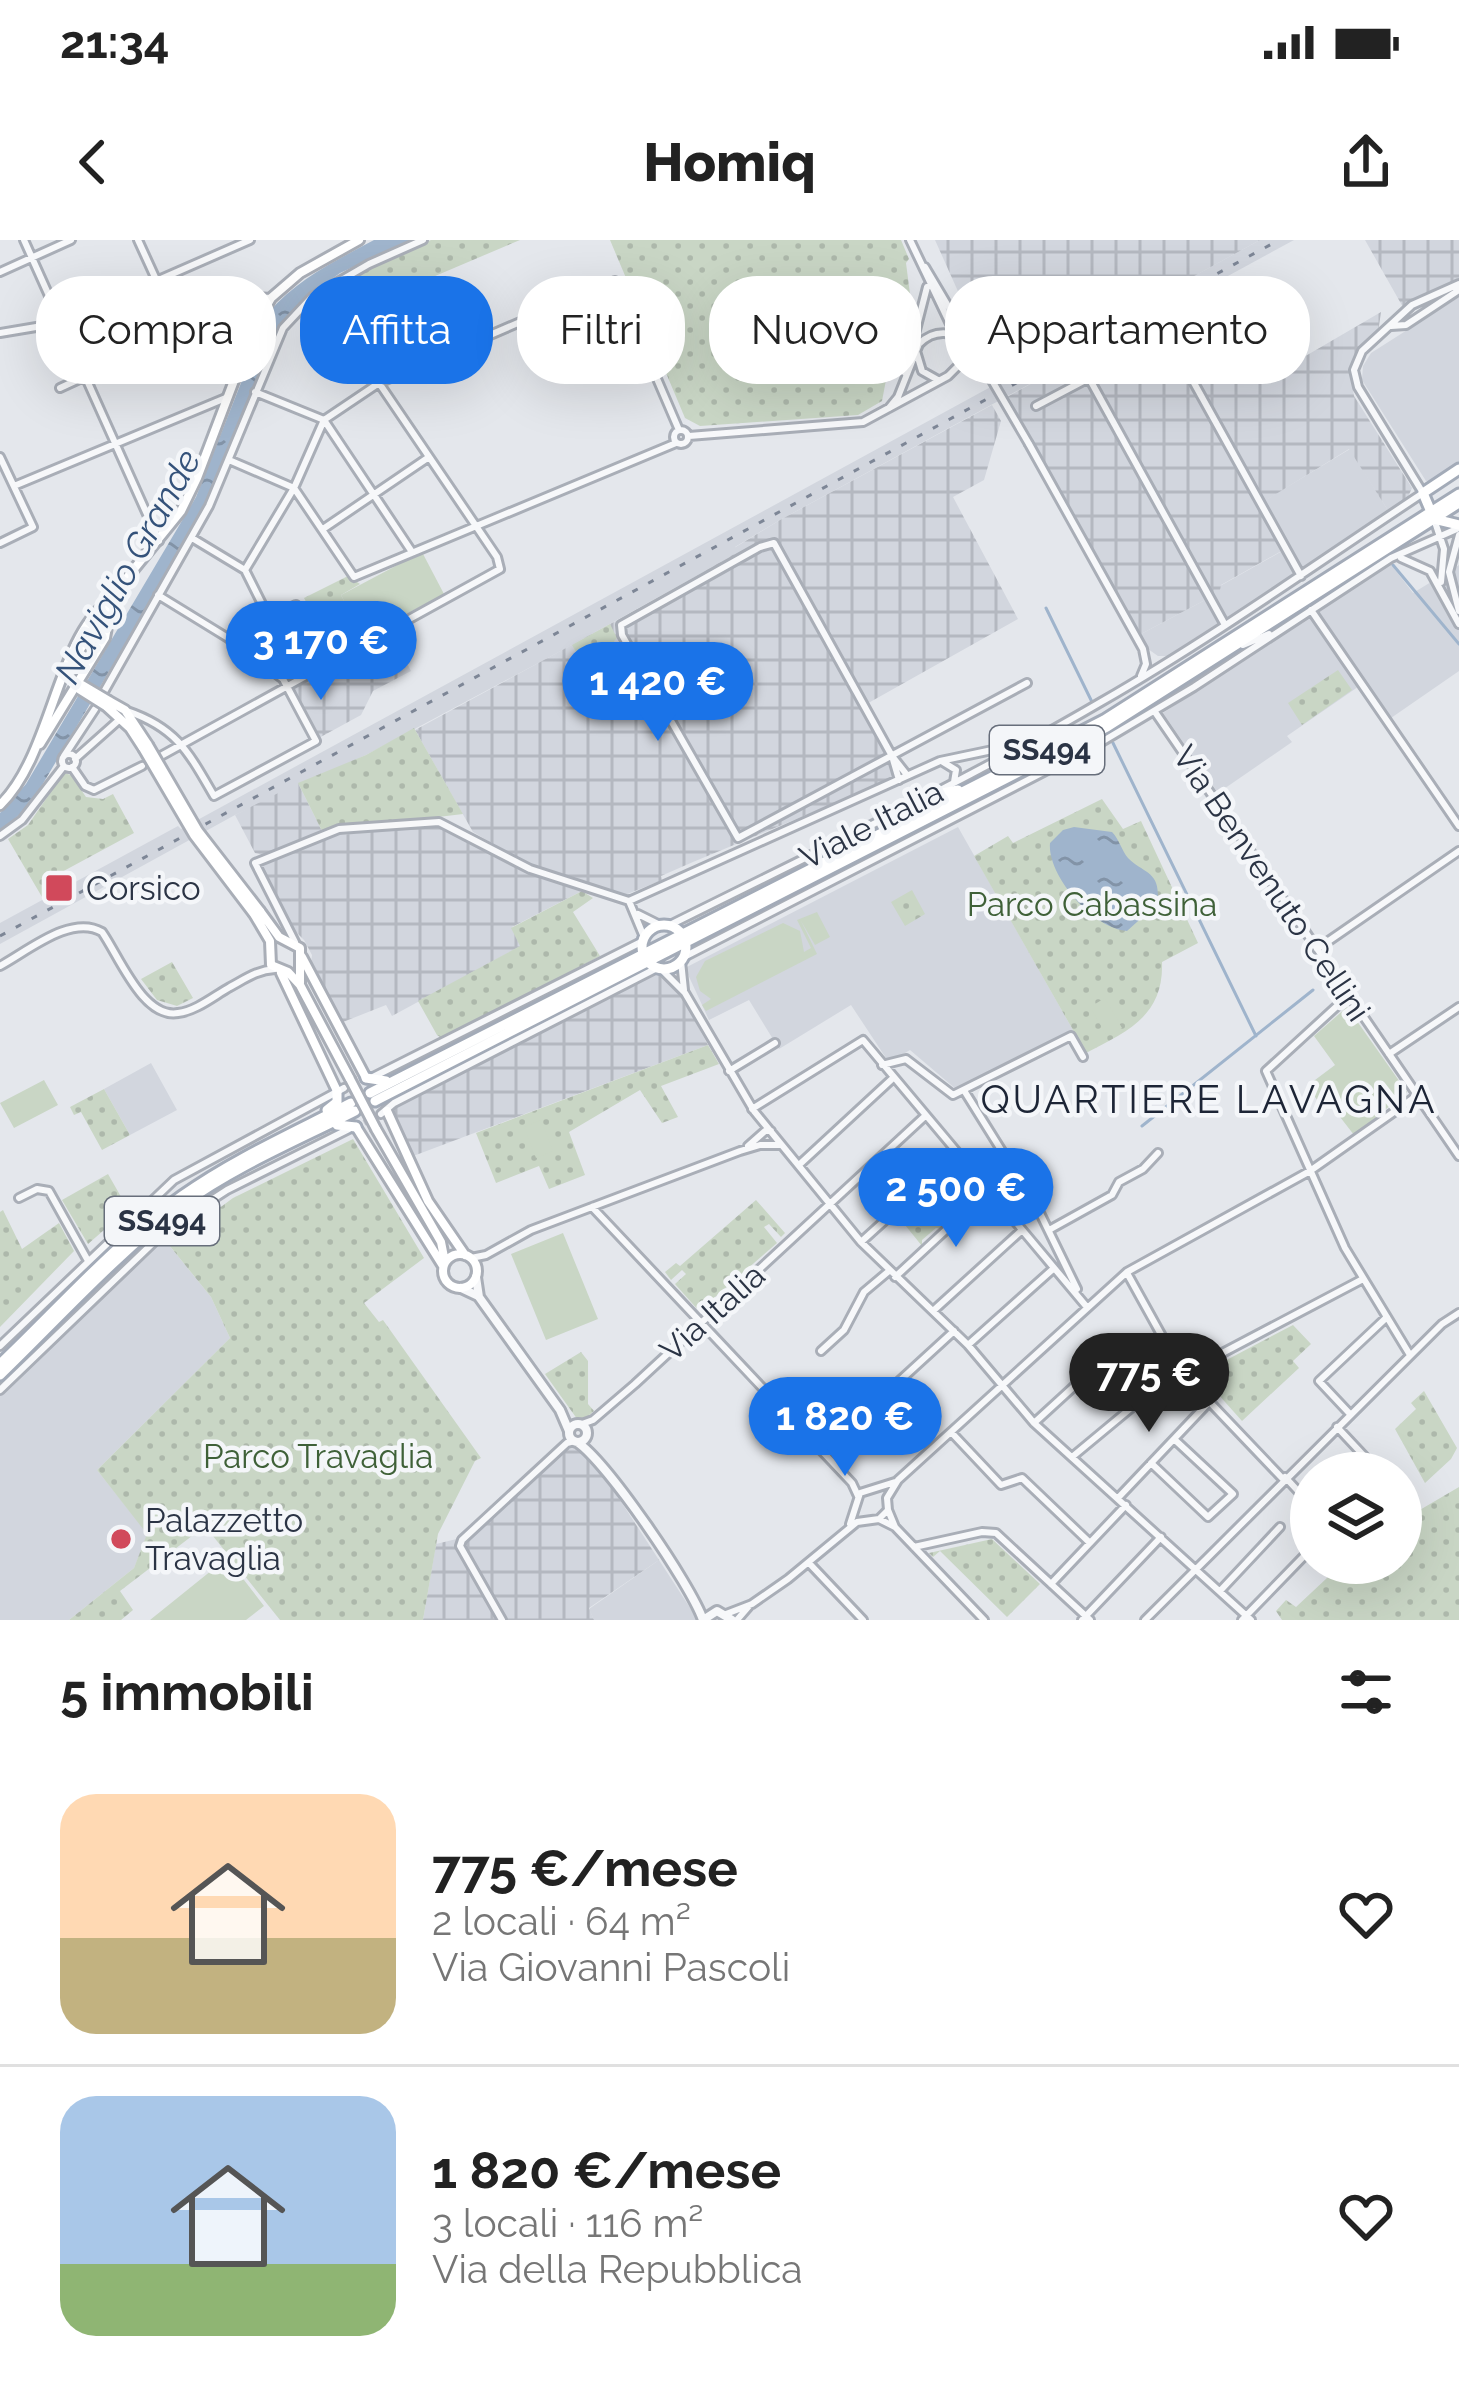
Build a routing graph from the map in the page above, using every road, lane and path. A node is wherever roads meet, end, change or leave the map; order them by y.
1 (24, 240) edge
2 (71, 240) edge
3 (137, 240) edge
4 (250, 240) edge
5 (359, 240) edge
6 (423, 240) edge
7 (910, 240) edge
8 (32, 257) junction
9 (918, 257) junction
10 (0, 272) edge
11 (40, 276) edge
12 (155, 276) edge
13 (168, 276) edge
14 (348, 276) edge
15 (928, 283) junction
16 (1459, 287) edge
17 (276, 294) edge
18 (945, 301) edge
19 (300, 307) edge
20 (921, 310) edge
21 (1391, 326) junction
22 (36, 327) edge
23 (0, 333) edge
24 (493, 333) edge
25 (921, 366) edge
26 (941, 380) junction
27 (69, 384) edge
28 (87, 384) edge
29 (233, 384) edge
30 (378, 384) edge
31 (380, 384) edge
32 (902, 384) edge
33 (994, 384) edge
34 (1078, 384) edge
35 (1092, 384) edge
36 (1195, 384) edge
37 (60, 388) dead end
38 (255, 392) junction
39 (228, 397) junction
40 (214, 399) junction
41 (1036, 406) dead end
42 (223, 410) junction
43 (886, 410) junction
44 (324, 420) junction
45 (679, 430) junction
46 (689, 436) junction
47 (676, 442) junction
48 (113, 443) junction
49 (0, 457) edge
50 (429, 457) junction
51 (229, 460) junction
52 (1459, 469) edge
53 (1414, 476) junction
54 (1442, 480) junction
55 (14, 486) junction
56 (294, 488) junction
57 (1423, 493) junction
58 (374, 495) junction
59 (1459, 498) edge
60 (1409, 502) junction
61 (1433, 515) junction
62 (477, 528) junction
63 (322, 530) junction
64 (1459, 530) edge
65 (191, 538) junction
66 (1442, 538) junction
67 (159, 541) junction
68 (0, 543) edge
69 (412, 552) junction
70 (1391, 558) junction
71 (245, 571) junction
72 (1301, 575) junction
73 (1441, 586) junction
74 (158, 595) junction
75 (109, 603) junction
76 (1311, 610) junction
77 (1459, 611) edge
78 (269, 618) junction
79 (1459, 624) edge
80 (1225, 626) junction
81 (1282, 630) junction
82 (228, 638) junction
83 (1143, 649) junction
84 (1228, 651) junction
85 (1169, 661) junction
86 (330, 663) junction
87 (1140, 679) junction
88 (1027, 683) dead end
89 (79, 686) junction
90 (288, 686) junction
91 (105, 690) dead end
92 (95, 709) dead end
93 (1155, 712) junction
94 (122, 715) junction
95 (159, 726) junction
96 (140, 730) junction
97 (183, 742) junction
98 (145, 746) junction
99 (35, 749) junction
100 (998, 754) junction
101 (892, 756) junction
102 (159, 757) dead end
103 (940, 761) junction
104 (69, 762) junction
105 (1023, 762) junction
106 (142, 766) dead end
107 (903, 778) junction
108 (954, 782) junction
109 (927, 796) junction
110 (0, 805) edge
111 (1459, 826) edge
112 (0, 836) edge
113 (1459, 851) edge
114 (629, 902) junction
115 (257, 913) junction
116 (638, 914) junction
117 (665, 925) junction
118 (684, 938) junction
119 (282, 939) junction
120 (644, 939) junction
121 (295, 942) junction
122 (1317, 949) junction
123 (270, 952) junction
124 (645, 957) junction
125 (682, 959) junction
126 (301, 961) junction
127 (0, 966) edge
128 (659, 968) junction
129 (281, 971) junction
130 (258, 972) junction
131 (300, 985) junction
132 (685, 993) junction
133 (1349, 995) junction
134 (1459, 1006) edge
135 (775, 1043) dead end
136 (451, 1052) junction
137 (470, 1052) junction
138 (1389, 1054) junction
139 (1083, 1057) dead end
140 (882, 1065) junction
141 (730, 1071) junction
142 (364, 1078) junction
143 (892, 1079) junction
144 (344, 1086) junction
145 (965, 1091) junction
146 (1418, 1095) junction
147 (353, 1107) dead end
148 (753, 1110) junction
149 (384, 1113) junction
150 (924, 1117) junction
151 (356, 1127) junction
152 (768, 1138) junction
153 (1158, 1153) dead end
154 (957, 1155) junction
155 (1459, 1156) edge
156 (249, 1161) junction
157 (800, 1164) junction
158 (1310, 1171) junction
159 (988, 1192) junction
160 (19, 1198) dead end
161 (604, 1203) junction
162 (831, 1204) junction
163 (592, 1207) junction
164 (608, 1224) junction
165 (1049, 1230) junction
166 (1021, 1232) junction
167 (441, 1242) junction
168 (861, 1242) junction
169 (486, 1255) junction
170 (465, 1256) junction
171 (87, 1260) junction
172 (444, 1264) junction
173 (1053, 1268) junction
174 (1126, 1272) junction
175 (476, 1273) junction
176 (892, 1274) junction
177 (1363, 1279) junction
178 (461, 1288) junction
179 (479, 1297) junction
180 (1081, 1298) junction
181 (1086, 1306) junction
182 (933, 1311) junction
183 (1459, 1313) edge
184 (1387, 1317) junction
185 (701, 1322) junction
186 (954, 1331) junction
187 (968, 1345) junction
188 (0, 1346) edge
189 (821, 1351) dead end
190 (1410, 1355) junction
191 (1104, 1359) dead end
192 (0, 1364) edge
193 (1183, 1374) junction
194 (0, 1376) edge
195 (1000, 1386) junction
196 (0, 1390) edge
197 (1210, 1401) junction
198 (560, 1410) junction
199 (1350, 1414) junction
200 (1034, 1423) junction
201 (1336, 1427) junction
202 (584, 1429) junction
203 (569, 1431) junction
204 (951, 1432) junction
205 (1174, 1438) junction
206 (576, 1442) junction
207 (823, 1452) junction
208 (1360, 1452) edge
209 (1072, 1457) junction
210 (596, 1459) junction
211 (1151, 1463) junction
212 (1284, 1478) junction
213 (898, 1480) junction
214 (852, 1483) junction
215 (1290, 1484) edge
216 (877, 1489) junction
217 (866, 1490) junction
218 (858, 1496) junction
219 (887, 1498) junction
220 (1118, 1498) junction
221 (1126, 1504) junction
222 (856, 1510) junction
223 (888, 1510) junction
224 (866, 1520) junction
225 (879, 1520) junction
226 (895, 1527) junction
227 (1280, 1527) dead end
228 (844, 1530) junction
229 (1161, 1537) junction
230 (1090, 1543) junction
231 (914, 1547) junction
232 (809, 1563) junction
233 (1196, 1570) junction
234 (1290, 1570) edge
235 (1052, 1585) junction
236 (1220, 1591) junction
237 (692, 1592) junction
238 (714, 1612) junction
239 (731, 1618) edge
240 (1246, 1618) edge
241 (1086, 1619) edge
242 (502, 1620) edge
243 (704, 1620) edge
244 (863, 1620) edge
245 (984, 1620) edge
246 (1145, 1620) edge

1 - 8 street
2 - 8 street
3 - 12 street
4 - 13 street
5 - 17 main road
6 - 14 street
7 - 9 street
8 - 10 street
8 - 11 street
9 - 15 street
9 - 18 street
15 - 20 street
15 - 26 street
16 - 21 street
16 - 21 street
19 - 38 street
21 - 53 street
22 - 23 street
24 - 45 street
25 - 26 street
26 - 43 street
27 - 37 street
28 - 48 street
29 - 39 main road
30 - 44 street
31 - 50 street
32 - 43 street
33 - 83 street, bridge
34 - 41 street
35 - 80 street
36 - 72 street
38 - 44 street
38 - 51 street
39 - 40 street
39 - 42 main road
40 - 42 street
40 - 48 street
42 - 67 main road
43 - 46 street
44 - 56 street
44 - 58 street
45 - 46 street
45 - 47 street
46 - 47 street
47 - 62 street
48 - 55 street
48 - 67 street
49 - 55 street
50 - 58 street
50 - 62 street
51 - 56 street
51 - 65 street
52 - 54 main road
53 - 54 street
53 - 57 street
53 - 60 street
54 - 57 main road
55 - 68 street
56 - 63 street
56 - 71 street
57 - 60 street, Viale Italia
57 - 61 main road
58 - 63 street
58 - 69 street
59 - 61 main road, SS494
60 - 72 street, Viale Italia
61 - 64 main road
61 - 66 street
61 - 84 main road, SS494
61 - 105 main road, SS494
62 - 69 street
62 - 86 street
63 - 69 street
64 - 66 street, Viale Italia
64 - 77 street
65 - 71 street
65 - 74 street
66 - 70 street, Viale Italia
66 - 73 street
67 - 75 main road
70 - 73 street
70 - 76 street, Viale Italia
71 - 78 street
72 - 80 street, Viale Italia
73 - 79 street
74 - 82 street
74 - 91 street
75 - 89 main road
75 - 99 main road
76 - 81 street, Viale Italia
76 - 111 street
78 - 82 street
78 - 86 street
80 - 85 street, Viale Italia
81 - 84 street, Viale Italia
81 - 93 street, Viale Italia
82 - 90 street
83 - 85 street
83 - 87 street
84 - 118 main road, SS494
85 - 87 street, Viale Italia
86 - 90 street
87 - 100 street, Viale Italia
88 - 101 street
89 - 94 main road, bridge
89 - 99 main road
90 - 97 street
90 - 97 street
92 - 104 street
93 - 122 street, Via Benvenuto Cellini
93 - 125 street, Viale Italia
94 - 95 street
94 - 96 main road
94 - 98 main road
94 - 104 street
95 - 96 street
95 - 97 street
96 - 98 main road
97 - 102 street
98 - 115 main road, bridge
99 - 110 main road
100 - 103 street
100 - 108 street, Viale Italia
101 - 101 street
101 - 107 street
103 - 107 street
103 - 108 street
104 - 106 street
104 - 112 street
105 - 109 main road
105 - 118 main road, SS494
107 - 114 street
108 - 109 street, Viale Italia
109 - 117 street, Viale Italia
113 - 122 street
114 - 116 street
114 - 121 street
115 - 119 main road
115 - 123 main road
116 - 117 street
116 - 120 street
117 - 118 main road
117 - 120 main road
118 - 124 main road, SS494
118 - 125 main road
119 - 121 main road
119 - 123 main road
120 - 124 main road
120 - 142 street
121 - 126 main road
122 - 133 street, Via Benvenuto Cellini
123 - 129 main road
123 - 130 street
124 - 128 main road
124 - 136 main road, SS494
124 - 137 main road, SS494
125 - 128 main road
125 - 132 street
126 - 129 main road
126 - 131 main road
126 - 142 main road
127 - 130 street
128 - 132 street
128 - 149 street
129 - 130 street
129 - 131 main road
129 - 144 main road
131 - 144 main road
132 - 141 street
133 - 138 street, Via Benvenuto Cellini
133 - 158 street
134 - 138 street
135 - 141 street
136 - 137 main road, SS494
136 - 142 main road
137 - 149 main road
138 - 146 street, Via Benvenuto Cellini
139 - 145 street
140 - 143 street
140 - 145 street
140 - 148 street
141 - 148 street
143 - 150 street
143 - 157 street
144 - 156 main road
144 - 167 main road, bridge
144 - 171 street
145 - 165 street
146 - 155 street, Via Benvenuto Cellini
146 - 158 street
147 - 156 main road, SS494
148 - 152 street
149 - 170 main road
150 - 154 street
150 - 162 street, Via Italia
151 - 156 main road
151 - 172 main road
151 - 196 street
152 - 157 street
152 - 161 street
153 - 165 street
154 - 159 street
154 - 168 street
156 - 192 main road, SS494
156 - 194 main road, SS494
157 - 162 street
158 - 174 street
158 - 177 street
159 - 166 street
159 - 176 street
160 - 171 street
161 - 163 street
161 - 164 street
162 - 168 street
162 - 185 street, Via Italia
163 - 164 street
163 - 169 street
164 - 185 street
165 - 180 street
166 - 173 street
166 - 182 street
167 - 170 main road
167 - 172 main road
168 - 176 street
169 - 170 street
169 - 175 street
170 - 172 main road
170 - 175 main road
171 - 188 street
172 - 178 main road
173 - 180 street
173 - 187 street
174 - 181 street
174 - 193 street
175 - 178 main road
175 - 179 street
176 - 182 street
176 - 189 street
177 - 184 street
177 - 193 street
178 - 179 street
179 - 198 street
180 - 181 street
181 - 195 street
182 - 186 street
183 - 190 street
184 - 190 street
184 - 199 street
185 - 202 street, Via Italia
185 - 207 street
186 - 187 street
186 - 207 street
187 - 195 street
190 - 199 street
191 - 200 street
193 - 197 street
193 - 209 street
195 - 200 street
195 - 204 street
197 - 205 street
197 - 212 street
198 - 202 street
198 - 203 street
199 - 201 street
200 - 209 street
201 - 208 street
201 - 212 street
202 - 203 street
202 - 206 street
202 - 210 street
203 - 206 street
204 - 213 street
204 - 230 street
205 - 211 street
205 - 211 street
206 - 210 street
206 - 242 street
207 - 214 street
209 - 220 street
210 - 237 street
211 - 220 street
212 - 215 street
212 - 233 street
213 - 216 street
213 - 219 street
214 - 217 street
214 - 218 street
216 - 217 street
216 - 219 street
217 - 218 street
218 - 222 street
219 - 223 street
220 - 221 street
221 - 229 street
221 - 230 street
222 - 224 street
222 - 228 street
223 - 225 street
223 - 226 street
224 - 225 street
224 - 228 street
225 - 226 street
226 - 231 street
227 - 236 street
228 - 232 street
229 - 233 street
229 - 241 street
230 - 235 street
231 - 235 street
231 - 245 street
232 - 239 street
232 - 244 street
233 - 236 street
233 - 246 street
234 - 240 street
235 - 241 street
236 - 240 street
237 - 238 street
237 - 243 street
238 - 239 street
238 - 243 street

